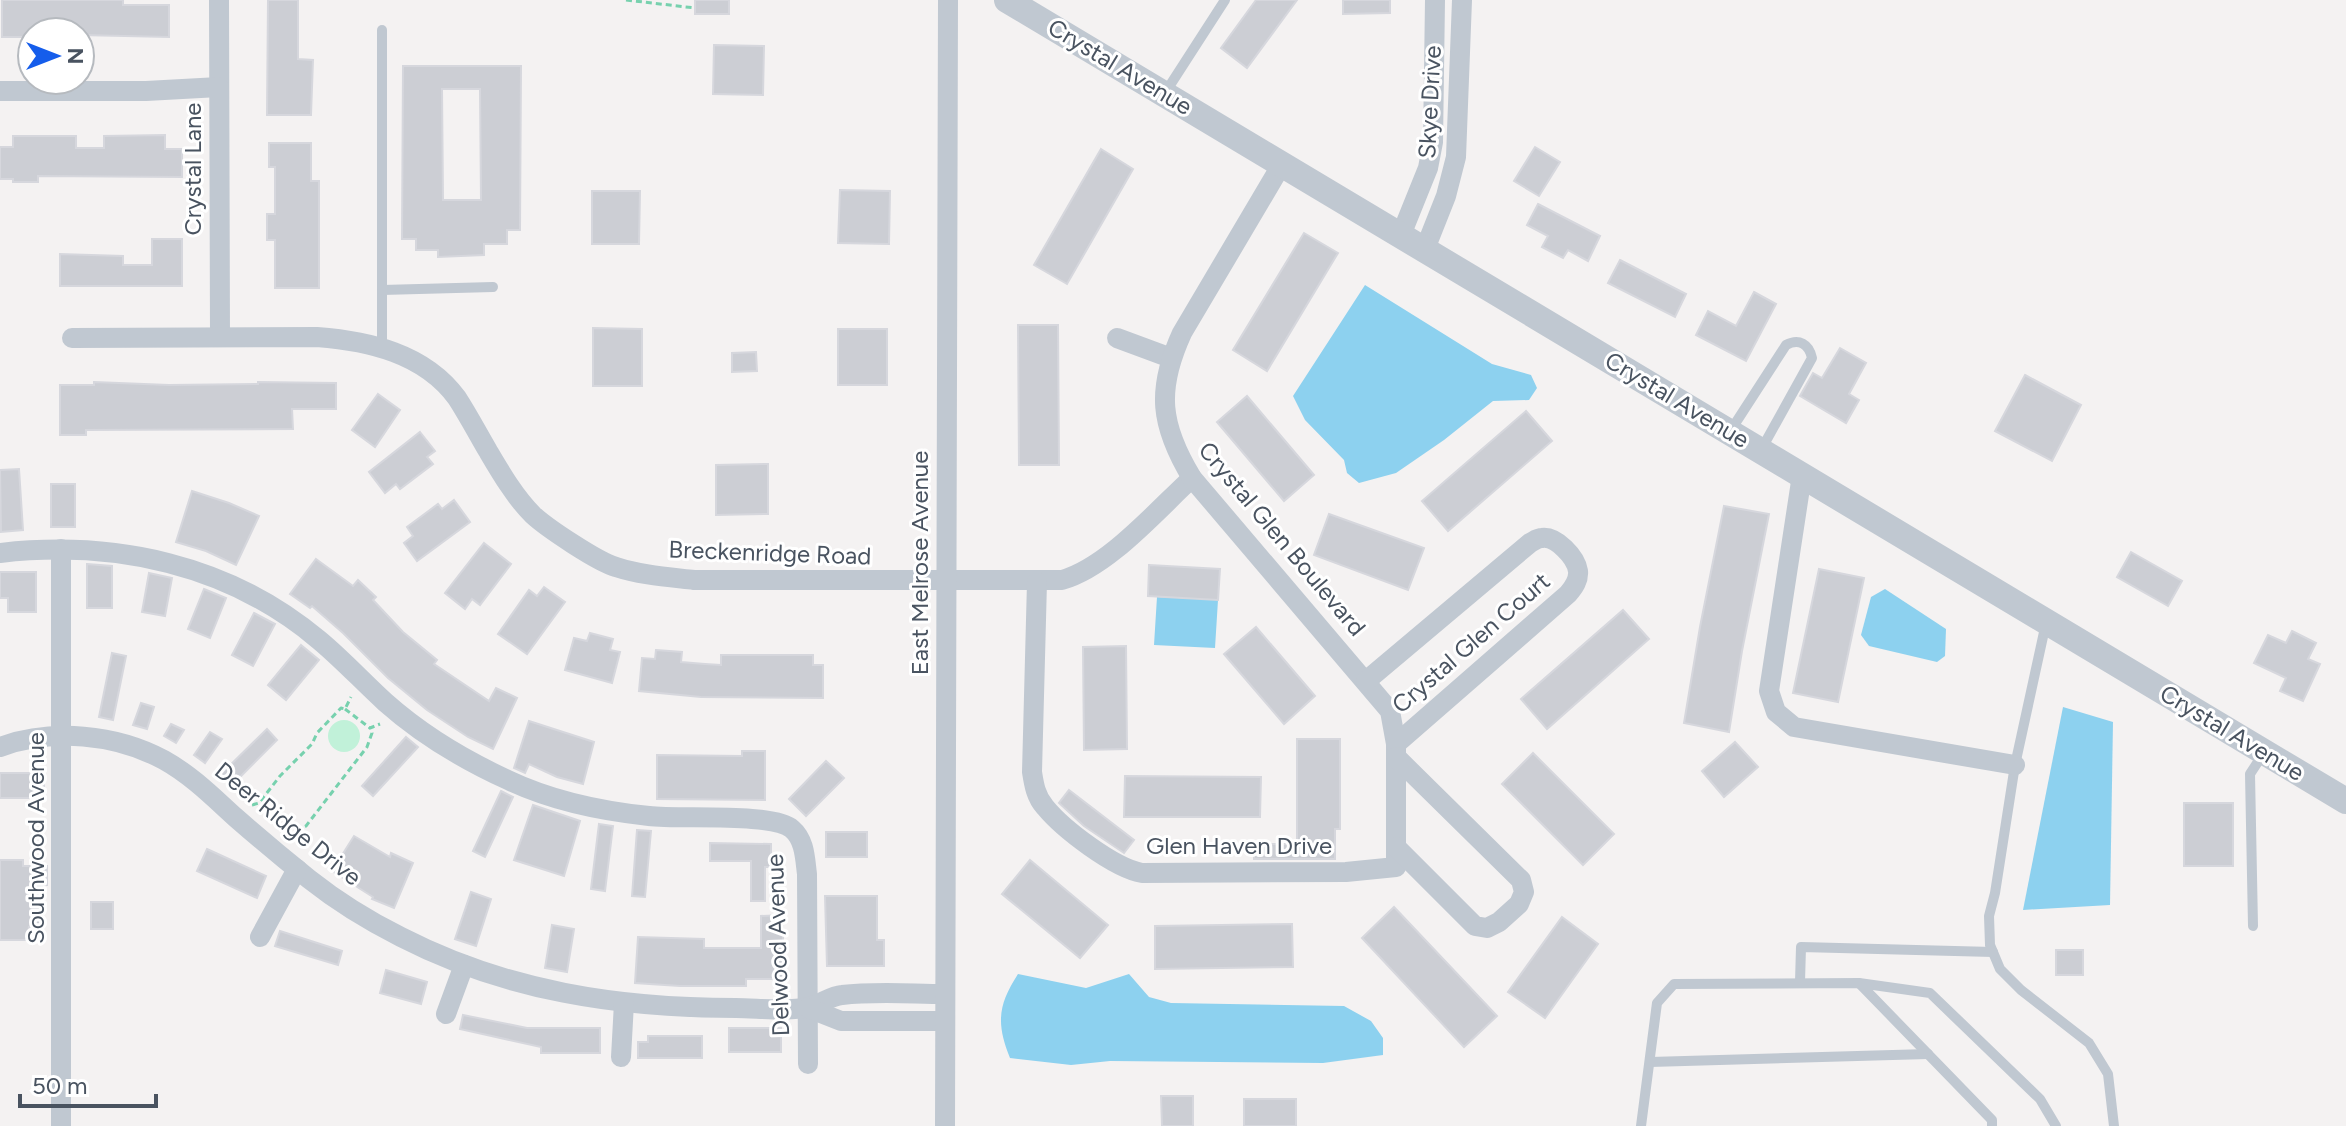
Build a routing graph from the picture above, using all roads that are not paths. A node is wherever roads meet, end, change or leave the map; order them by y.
1 (219, 0) edge
2 (948, 0) edge
3 (1007, 0) edge
4 (1225, 0) edge
5 (1435, 0) edge
6 (1462, 0) edge
7 (1433, 29) junction
8 (382, 30) dead end
9 (1460, 43) junction
10 (219, 87) junction
11 (0, 91) edge
12 (1165, 93) junction
13 (1282, 164) junction
14 (1401, 235) junction
15 (1425, 249) junction
16 (493, 287) dead end
17 (382, 290) junction
18 (220, 337) junction
19 (72, 338) dead end
20 (1117, 338) dead end
21 (382, 347) junction
22 (1171, 358) junction
23 (1730, 432) junction
24 (1761, 450) junction
25 (1802, 475) junction
26 (1192, 478) junction
27 (61, 549) junction
28 (0, 553) edge
29 (946, 581) junction
30 (1037, 582) junction
31 (2046, 622) junction
32 (1366, 681) junction
33 (62, 736) junction
34 (0, 747) edge
35 (1396, 750) junction
36 (2264, 752) junction
37 (2015, 765) junction
38 (2346, 801) edge
39 (1396, 857) junction
40 (294, 866) junction
41 (2253, 926) dead end
42 (260, 937) dead end
43 (1993, 952) junction
44 (464, 965) junction
45 (1800, 982) junction
46 (1859, 983) junction
47 (945, 994) junction
48 (624, 1003) junction
49 (808, 1008) junction
50 (446, 1014) dead end
51 (945, 1021) junction
52 (1928, 1054) junction
53 (621, 1057) dead end
54 (1650, 1062) junction
55 (808, 1064) dead end
56 (61, 1126) edge
57 (945, 1126) edge
58 (1641, 1126) edge
59 (1992, 1126) edge
60 (2056, 1126) edge
61 (2114, 1126) edge

1 - 10 street, Crystal Lane
2 - 29 street, East Melrose Avenue
3 - 12 street, Crystal Avenue
4 - 12 lane
5 - 7 street, Skye Drive
6 - 9 street, Skye Drive
7 - 9 street
7 - 14 street, Skye Drive
8 - 17 lane
9 - 15 street, Skye Drive
10 - 11 street
10 - 18 street, Crystal Lane
12 - 13 street, Crystal Avenue
13 - 14 street, Crystal Avenue
13 - 22 street, Crystal Glen Boulevard
14 - 15 street, Crystal Avenue
15 - 23 street, Crystal Avenue
16 - 17 lane
17 - 21 lane
18 - 19 street, Breckenridge Road
18 - 21 street, Breckenridge Road
20 - 22 street
21 - 29 street, Breckenridge Road
22 - 26 street, Crystal Glen Boulevard
23 - 24 street, Crystal Avenue
23 - 24 lane
24 - 25 street, Crystal Avenue
25 - 31 street, Crystal Avenue
25 - 37 street
26 - 30 street, Breckenridge Road
26 - 32 street, Crystal Glen Boulevard
27 - 28 street
27 - 33 street, Southwood Avenue
27 - 49 street, Delwood Avenue
29 - 30 street, Breckenridge Road
29 - 47 street, East Melrose Avenue
30 - 39 street, Glen Haven Drive
31 - 36 street, Crystal Avenue
31 - 37 lane
32 - 35 street, Crystal Glen Boulevard
32 - 35 street, Crystal Glen Court
33 - 34 street, Deer Ridge Drive
33 - 40 street, Deer Ridge Drive
33 - 56 street, Southwood Avenue
35 - 39 street, Crystal Glen Boulevard
35 - 39 street
36 - 38 street, Crystal Avenue
36 - 41 lane
37 - 43 lane
40 - 42 street
40 - 44 street, Deer Ridge Drive
43 - 45 lane
43 - 61 lane
44 - 48 street, Deer Ridge Drive
44 - 50 street
45 - 46 lane
45 - 54 lane
46 - 52 lane
46 - 60 lane
47 - 49 street, Deer Ridge Drive
47 - 51 street, East Melrose Avenue
48 - 49 street, Deer Ridge Drive
48 - 53 street
49 - 51 street, Deer Ridge Drive
49 - 55 street, Delwood Avenue
51 - 57 street, East Melrose Avenue
52 - 54 lane
52 - 59 lane
54 - 58 lane

